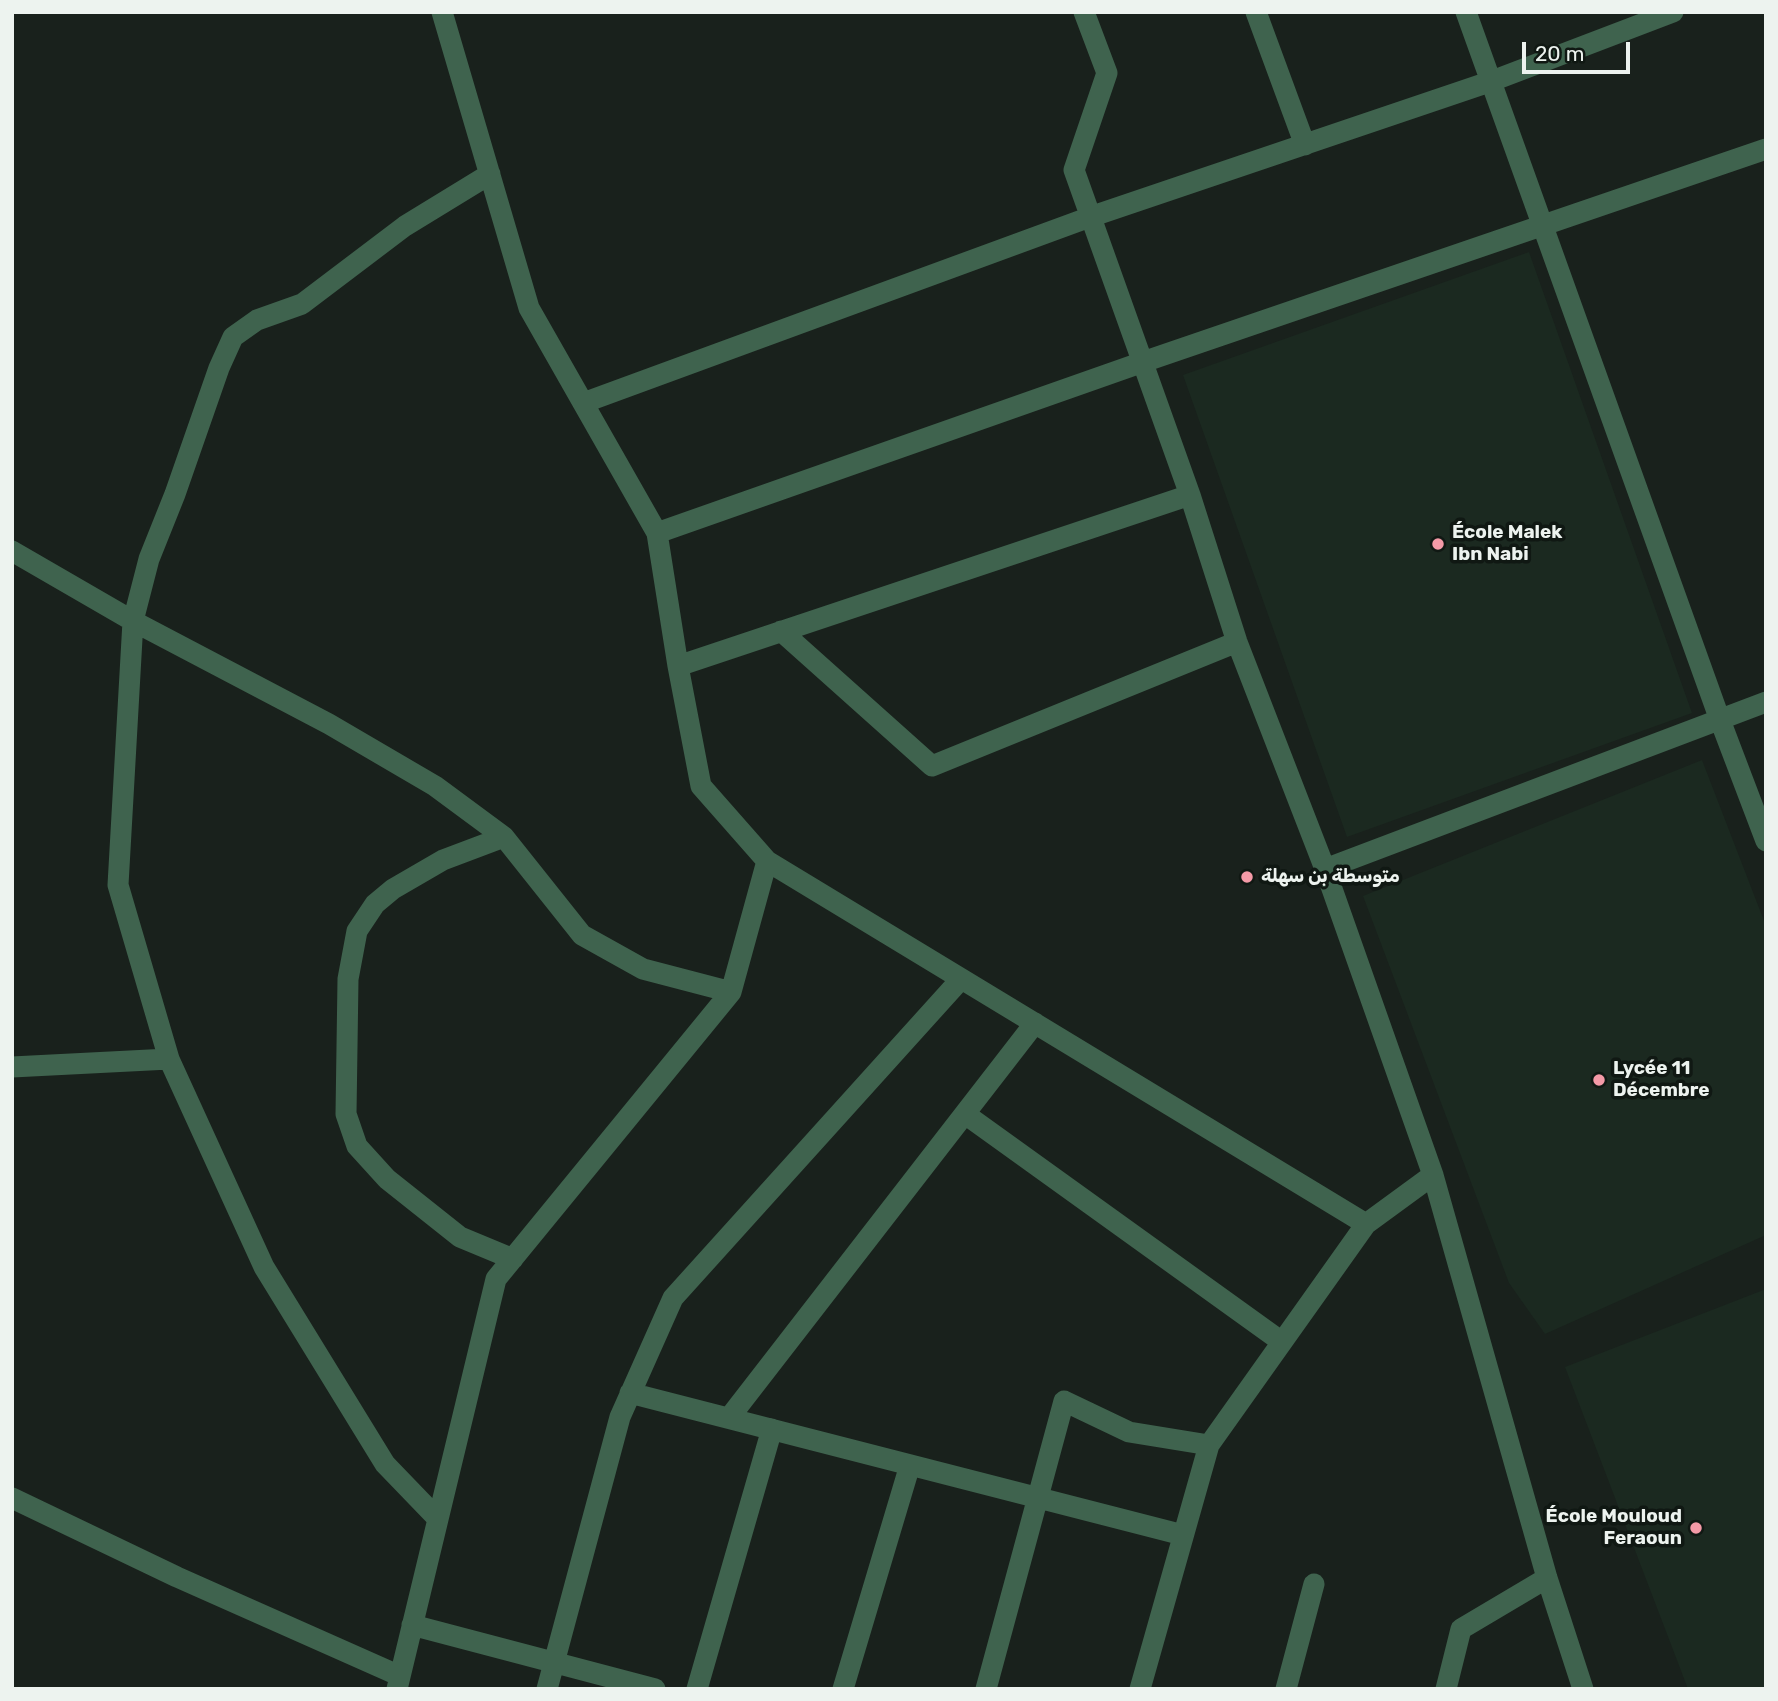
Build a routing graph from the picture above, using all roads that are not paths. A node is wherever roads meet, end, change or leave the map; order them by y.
1 (442, 12) edge
2 (1084, 12) edge
3 (1256, 12) edge
4 (1466, 12) edge
5 (1669, 13) edge
6 (1492, 81) junction
7 (1305, 145) junction
8 (1766, 149) edge
9 (490, 174) junction
10 (1090, 217) junction
11 (1543, 227) junction
12 (1143, 362) junction
13 (583, 403) junction
14 (1190, 495) junction
15 (657, 533) junction
16 (12, 551) edge
17 (133, 621) junction
18 (781, 631) junction
19 (1237, 642) junction
20 (678, 666) junction
21 (1766, 702) edge
22 (1720, 720) junction
23 (504, 837) junction
24 (1766, 841) edge
25 (767, 861) junction
26 (1325, 869) junction
27 (961, 979) junction
28 (732, 992) junction
29 (1035, 1023) junction
30 (169, 1059) junction
31 (12, 1067) edge
32 (965, 1114) junction
33 (1433, 1175) junction
34 (1366, 1224) junction
35 (513, 1259) junction
36 (1282, 1342) junction
37 (630, 1393) junction
38 (729, 1418) junction
39 (772, 1429) junction
40 (1209, 1445) junction
41 (909, 1465) junction
42 (12, 1498) edge
43 (1038, 1498) junction
44 (438, 1518) junction
45 (1183, 1535) junction
46 (1547, 1578) junction
47 (1314, 1584) dead end
48 (412, 1625) junction
49 (554, 1662) junction
50 (398, 1682) edge
51 (1147, 1687) edge
52 (547, 1689) edge
53 (655, 1689) edge
54 (697, 1689) edge
55 (843, 1689) edge
56 (986, 1689) edge
57 (1286, 1689) edge
58 (1446, 1689) edge
59 (1583, 1689) edge

1 - 9 street
2 - 10 street
3 - 7 street
4 - 6 street
5 - 6 street
6 - 7 street
6 - 11 street
7 - 10 street
8 - 11 street
9 - 13 street
9 - 17 street
10 - 12 street
10 - 13 street
11 - 12 street
11 - 22 street
12 - 14 street
12 - 15 street
13 - 15 street
14 - 18 street
14 - 19 street
15 - 20 street
16 - 17 street
17 - 23 street
17 - 30 street
18 - 19 street
18 - 20 street
19 - 26 street
20 - 25 street
21 - 22 street
22 - 24 street
22 - 26 street
23 - 28 street
23 - 35 street
25 - 27 street
25 - 28 street
26 - 33 street
27 - 29 street
27 - 37 street
28 - 35 street
29 - 32 street
29 - 34 street
30 - 31 street
30 - 44 street
32 - 36 street
32 - 38 street
33 - 34 street
33 - 46 street
34 - 36 street
35 - 44 street
36 - 40 street
37 - 38 street
37 - 49 street
38 - 39 street
39 - 41 street
39 - 54 street
40 - 43 street
40 - 45 street
41 - 43 street
41 - 55 street
42 - 50 street
43 - 45 street
43 - 56 street
44 - 48 street
45 - 51 street
46 - 58 street
46 - 59 street
47 - 57 street
48 - 49 street
48 - 50 street
49 - 52 street
49 - 53 street

